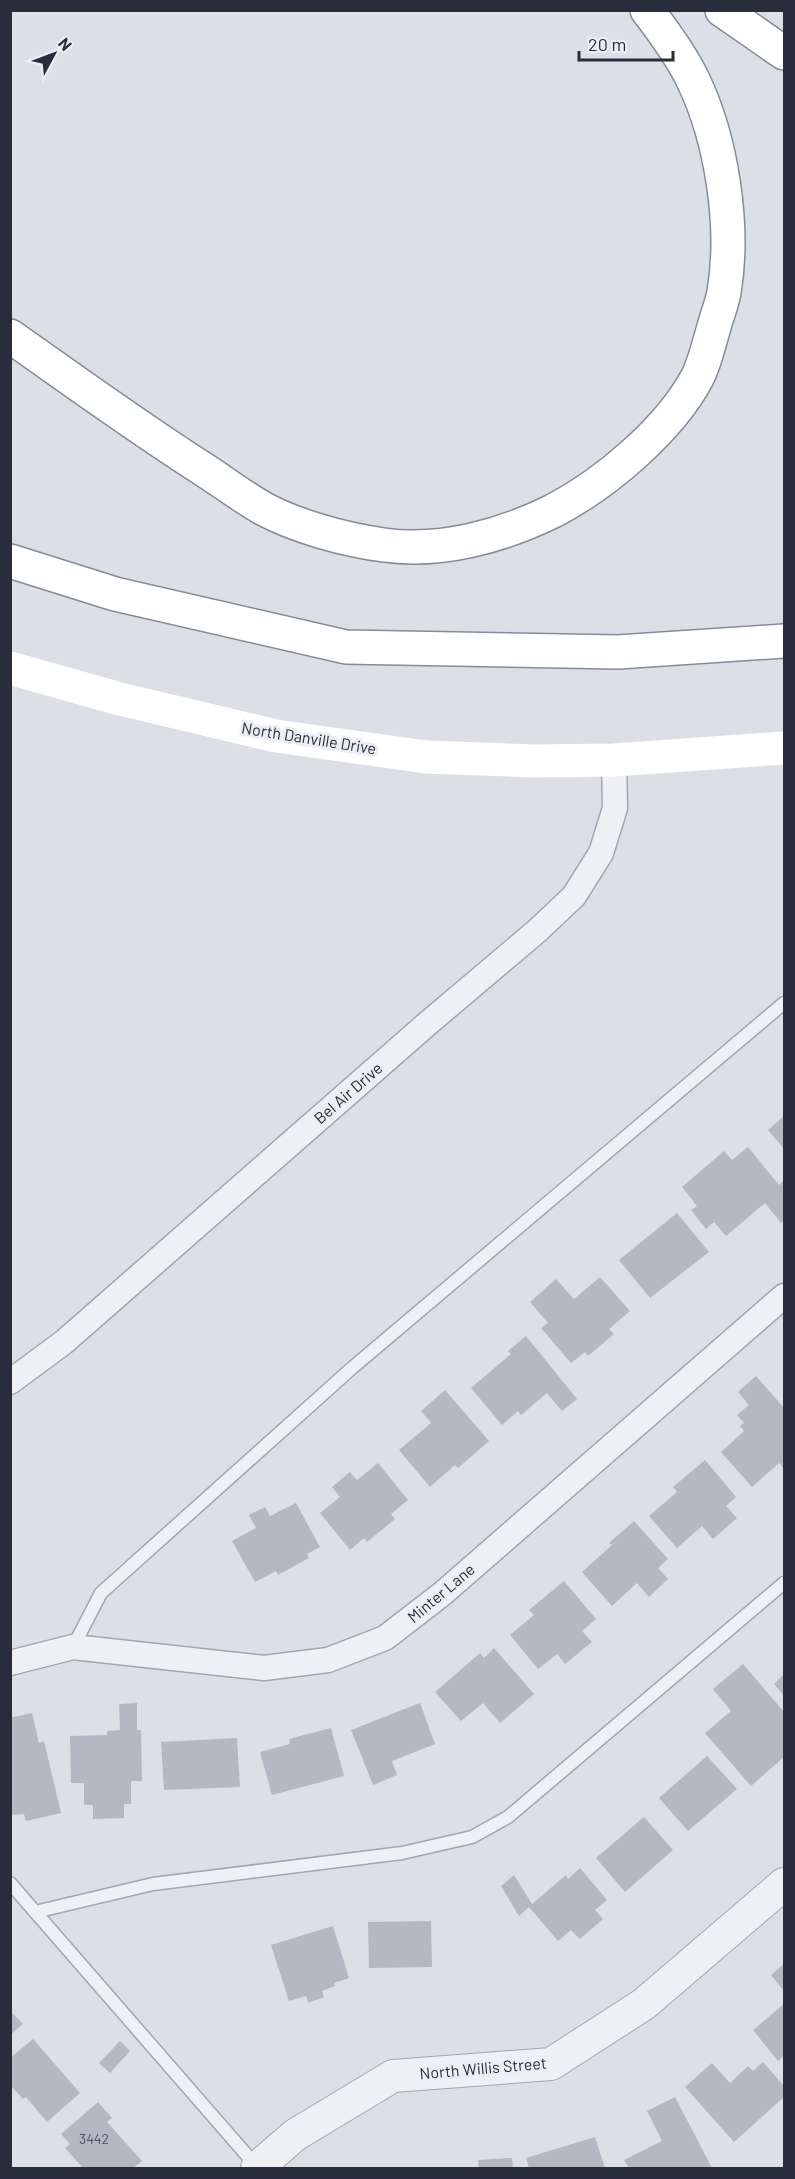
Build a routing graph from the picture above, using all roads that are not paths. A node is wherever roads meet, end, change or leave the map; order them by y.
1 (647, 10) edge
2 (722, 10) edge
3 (784, 53) edge
4 (10, 336) edge
5 (10, 561) edge
6 (784, 641) edge
7 (10, 668) edge
8 (784, 748) edge
9 (614, 760) junction
10 (784, 1003) edge
11 (784, 1296) edge
12 (10, 1382) edge
13 (784, 1583) edge
14 (73, 1647) junction
15 (10, 1663) edge
16 (10, 1883) edge
17 (784, 1884) edge
18 (35, 1912) junction
19 (258, 2168) edge

1 - 4 main road
2 - 3 main road
5 - 6 main road
7 - 9 main road, North Danville Drive
8 - 9 main road, North Danville Drive
9 - 12 street, Bel Air Drive
10 - 14 lane
11 - 14 street, Minter Lane
13 - 18 lane
14 - 15 street, Minter Lane
16 - 18 lane
17 - 19 street, North Willis Street
18 - 19 lane

